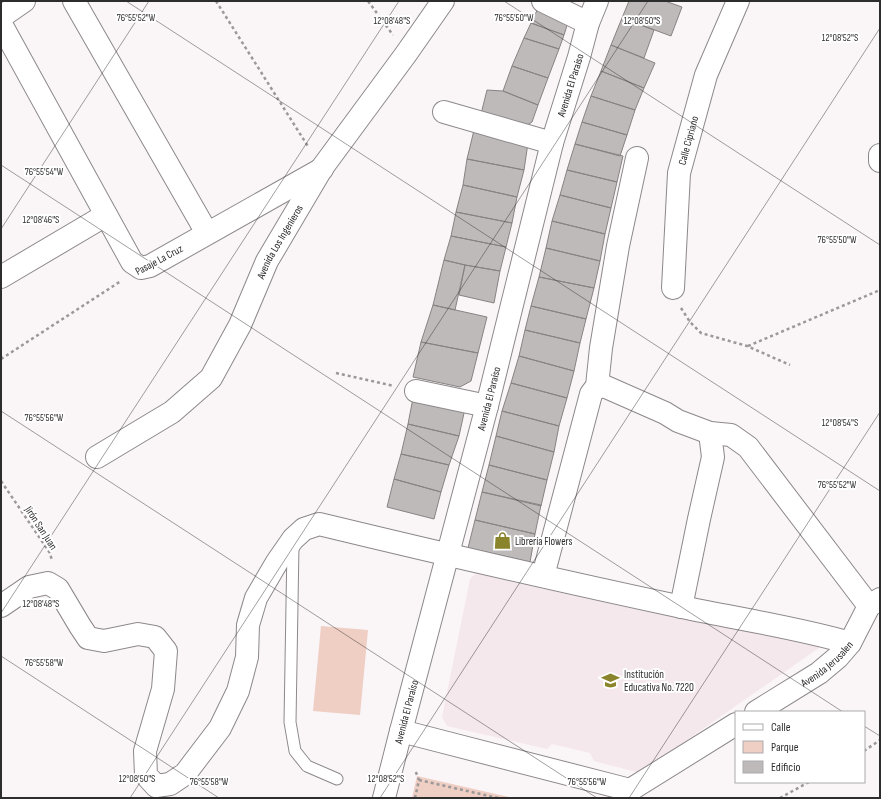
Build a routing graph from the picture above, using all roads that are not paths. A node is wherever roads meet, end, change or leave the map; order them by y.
1 (24, 1) edge
2 (74, 1) edge
3 (443, 1) edge
4 (544, 1) edge
5 (597, 1) edge
6 (738, 1) edge
7 (1, 16) edge
8 (588, 23) junction
9 (1, 24) edge
10 (444, 112) dead end
11 (552, 143) junction
12 (880, 155) edge
13 (637, 158) dead end
14 (880, 161) edge
15 (322, 168) junction
16 (106, 215) junction
17 (207, 233) junction
18 (1, 277) edge
19 (673, 288) road end
20 (598, 386) junction
21 (416, 391) road end
22 (487, 406) junction
23 (710, 433) junction
24 (97, 457) dead end
25 (293, 539) junction
26 (448, 555) junction
27 (543, 576) junction
28 (875, 602) edge
29 (1, 606) edge
30 (681, 607) junction
31 (850, 643) junction
32 (758, 711) edge
33 (735, 725) edge
34 (401, 731) junction
35 (337, 779) dead end
36 (150, 792) edge
37 (630, 794) edge
38 (384, 798) edge

1 - 7 street
2 - 17 street
3 - 15 street, Avenida Los Ingenieros
4 - 8 street
5 - 8 street, Avenida El Paraíso
6 - 19 street, Calle Cipriano
8 - 11 street, Avenida El Paraíso
9 - 16 street
10 - 11 street
11 - 22 street, Avenida El Paraíso
12 - 14 street
13 - 20 street
15 - 17 street, Pasaje La Cruz
15 - 24 street, Avenida Los Ingenieros
16 - 17 street, Pasaje La Cruz
16 - 18 street
20 - 23 street
20 - 27 street
21 - 22 street
22 - 26 street, Avenida El Paraíso
23 - 28 street
23 - 30 street
25 - 26 street
25 - 35 lane
25 - 36 street
26 - 27 street
26 - 34 street, Avenida El Paraíso
27 - 30 street
28 - 31 street, Avenida Jerusalen
29 - 36 street
30 - 31 street
31 - 32 street, Avenida Jerusalen
33 - 37 street
34 - 37 street
34 - 38 street, Avenida El Paraíso

